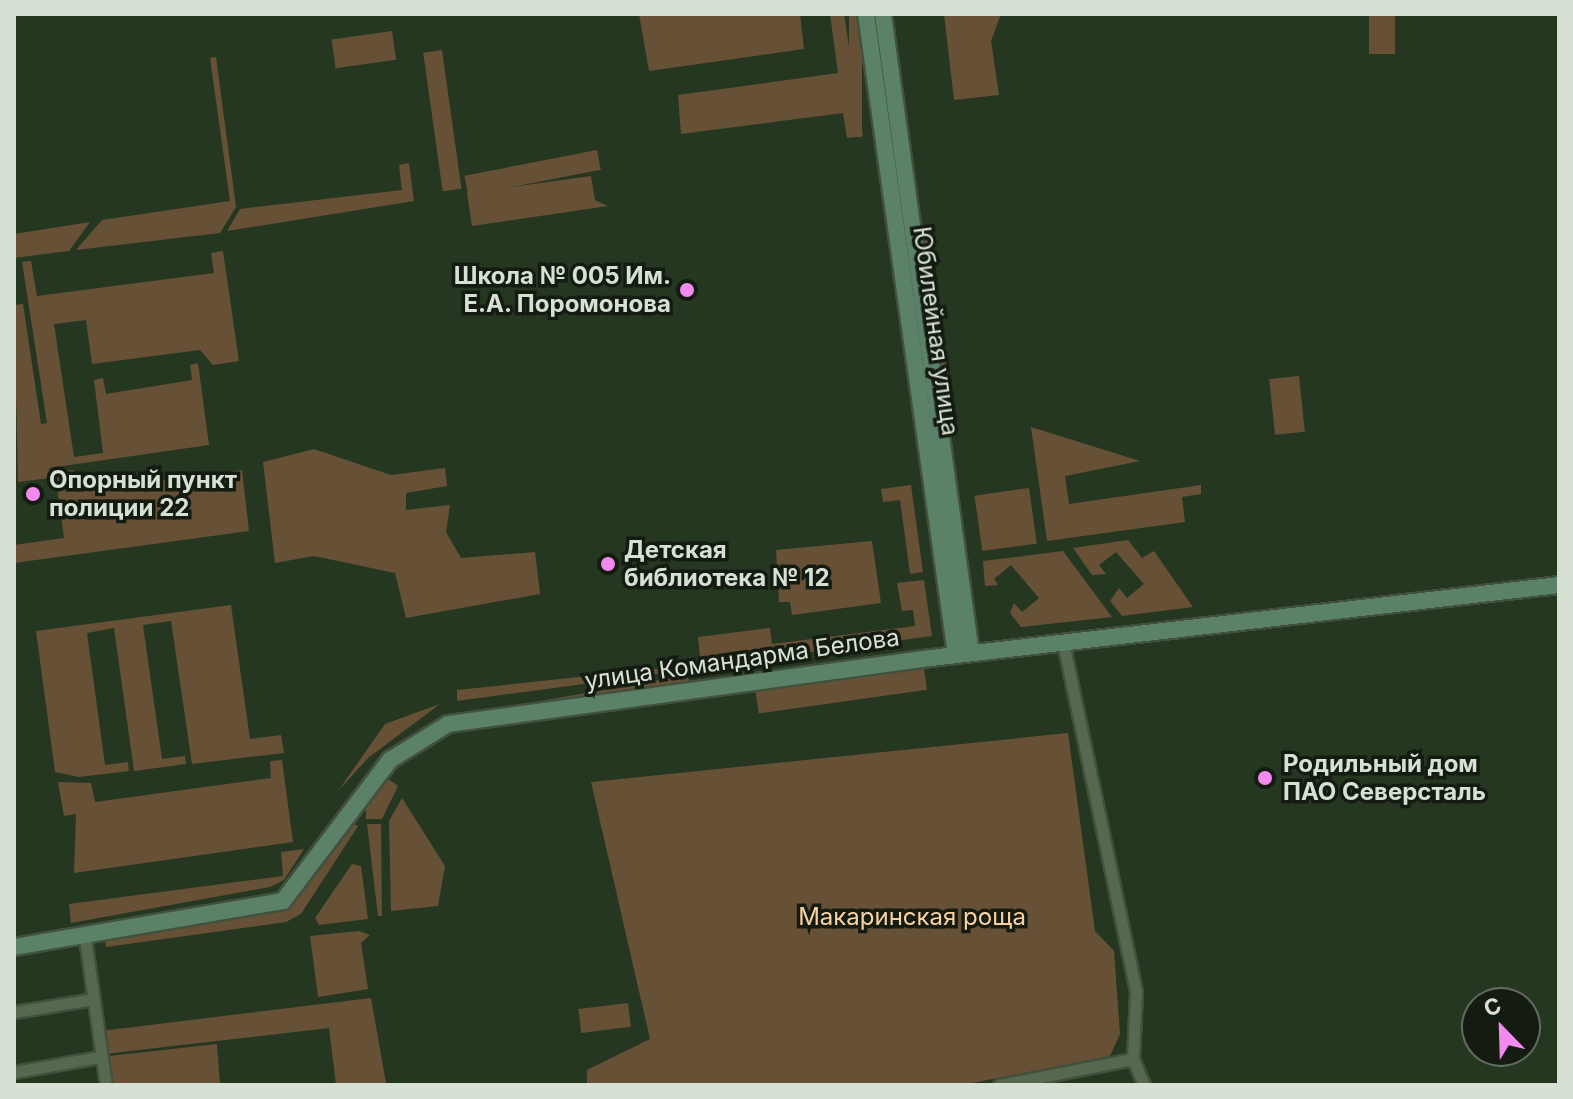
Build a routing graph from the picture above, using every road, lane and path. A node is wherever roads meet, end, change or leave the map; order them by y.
1 (866, 14) edge
2 (883, 14) edge
3 (889, 111) junction
4 (1559, 585) edge
5 (1063, 642) junction
6 (963, 654) junction
7 (85, 938) junction
8 (14, 947) edge
9 (93, 999) junction
10 (14, 1012) edge
11 (100, 1057) junction
12 (1133, 1059) junction
13 (14, 1072) edge
14 (106, 1085) edge
15 (999, 1085) edge
16 (1144, 1085) edge

1 - 3 main road, Юбилейная улица
2 - 3 main road, Юбилейная улица
3 - 6 main road, Юбилейная улица
4 - 5 main road, улица Командарма Белова
5 - 6 main road, улица Командарма Белова
5 - 12 street
6 - 7 main road, улица Командарма Белова
7 - 8 main road, улица Командарма Белова
7 - 9 street
9 - 10 street
9 - 11 street
11 - 13 street
11 - 14 street
12 - 15 street
12 - 16 street

